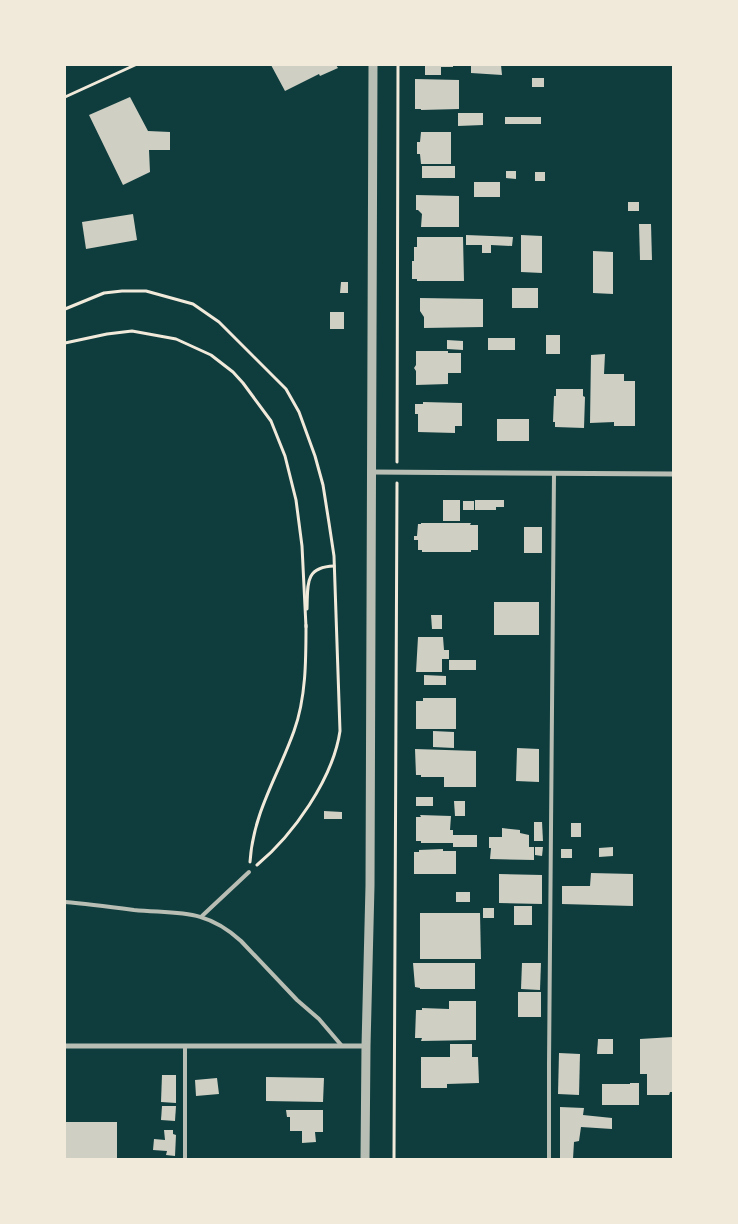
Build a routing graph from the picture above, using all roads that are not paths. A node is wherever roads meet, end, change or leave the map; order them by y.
1 (373, 65) edge
2 (371, 472) junction
3 (554, 473) junction
4 (673, 474) edge
5 (249, 872) road end
6 (65, 902) edge
7 (202, 916) junction
8 (65, 1046) edge
9 (185, 1046) junction
10 (366, 1046) junction
11 (342, 1047) junction
12 (185, 1159) edge
13 (366, 1159) edge
14 (549, 1159) edge

1 - 2 street
2 - 3 street
2 - 10 street
3 - 4 street
3 - 14 lane
5 - 7 lane
6 - 7 lane
7 - 11 lane
8 - 9 street
9 - 11 street
9 - 12 lane
10 - 11 street
10 - 13 street

